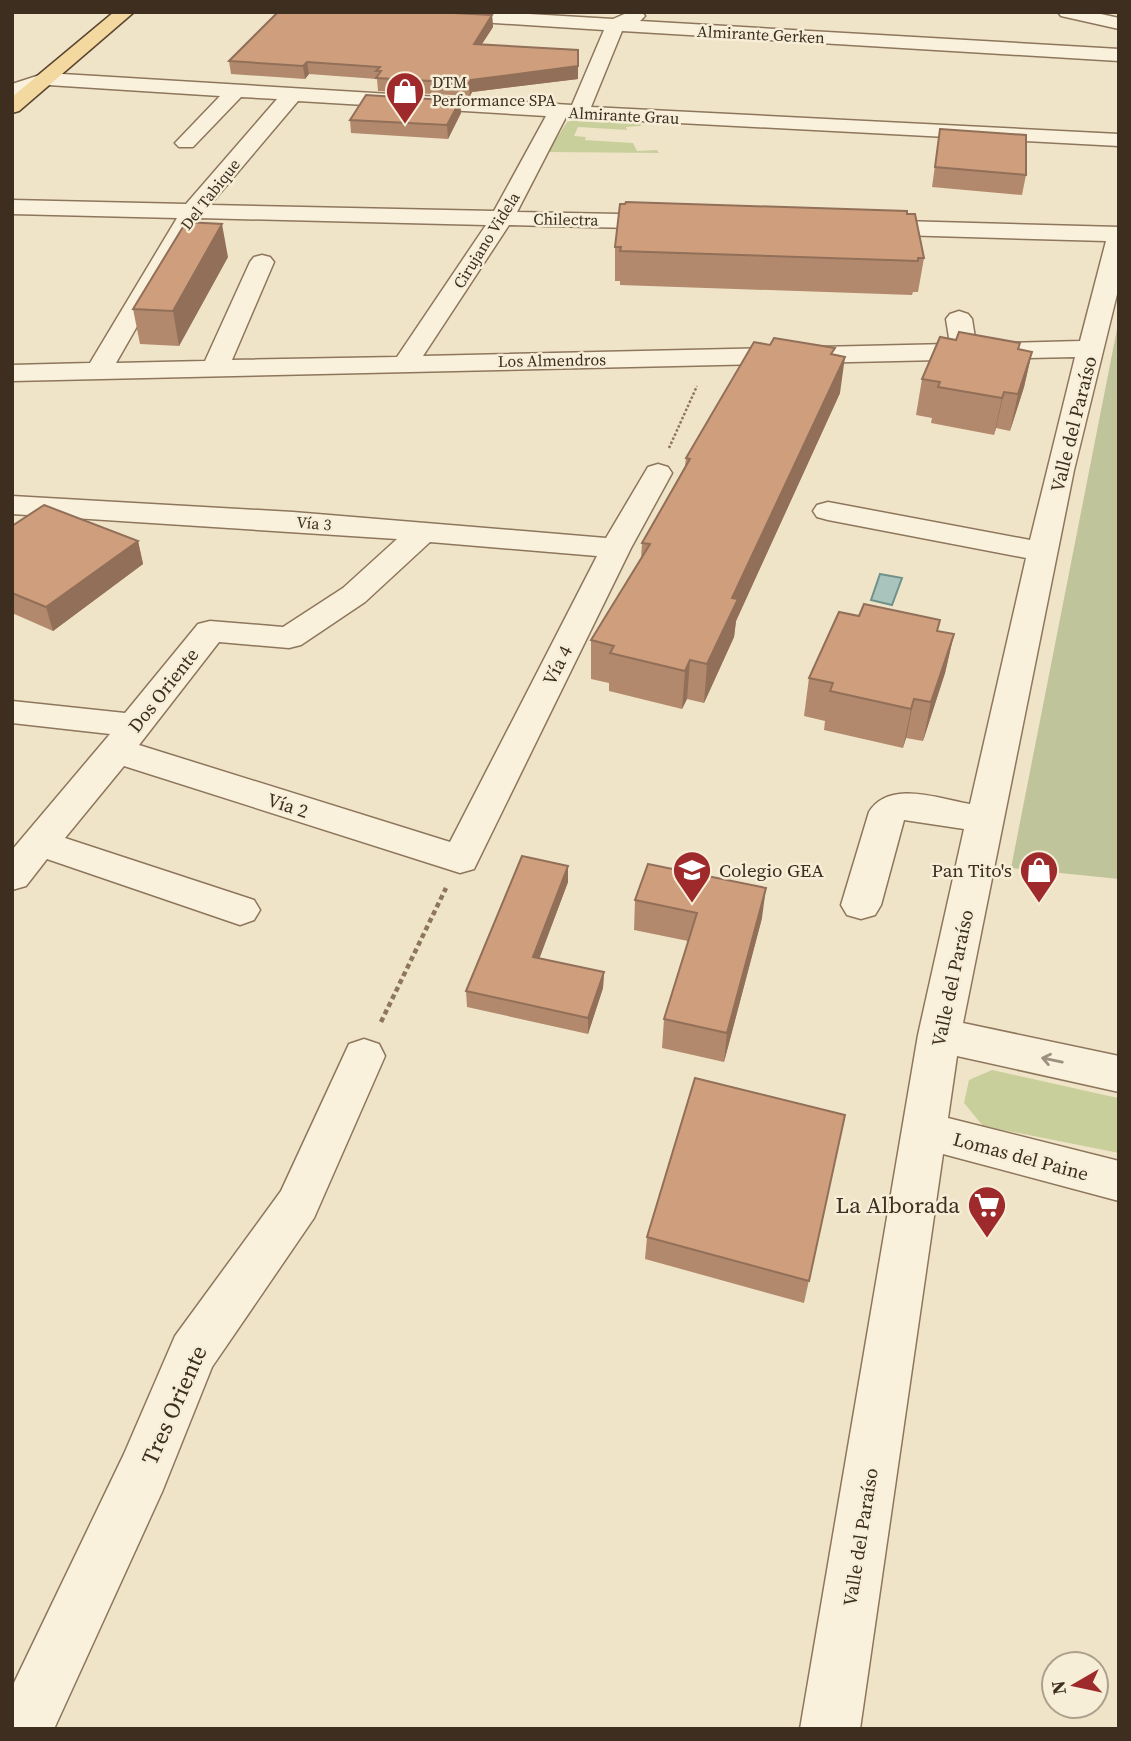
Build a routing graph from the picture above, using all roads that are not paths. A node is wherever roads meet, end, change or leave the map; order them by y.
1 (109, 12) edge
2 (125, 12) edge
3 (402, 12) edge
4 (643, 12) edge
5 (1067, 12) edge
6 (1119, 24) edge
7 (615, 25) junction
8 (1119, 55) edge
9 (48, 70) junction
10 (12, 90) edge
11 (235, 92) junction
12 (291, 96) junction
13 (12, 107) edge
14 (569, 112) junction
15 (1119, 140) edge
16 (186, 143) dead end
17 (12, 207) edge
18 (191, 213) junction
19 (502, 218) junction
20 (695, 223) edge
21 (846, 226) edge
22 (1119, 235) edge
23 (262, 262) dead end
24 (959, 319) dead end
25 (1091, 349) junction
26 (964, 352) junction
27 (405, 364) junction
28 (215, 369) junction
29 (12, 373) edge
30 (97, 373) junction
31 (658, 473) road end
32 (12, 505) edge
33 (828, 512) dead end
34 (420, 534) junction
35 (616, 548) junction
36 (1043, 552) junction
37 (12, 712) edge
38 (125, 738) junction
39 (985, 820) junction
40 (40, 843) junction
41 (460, 859) joint
42 (12, 876) edge
43 (861, 905) dead end
44 (240, 910) dead end
45 (939, 1035) junction
46 (364, 1056) road end
47 (1119, 1074) edge
48 (924, 1130) junction
49 (1119, 1181) edge
50 (23, 1729) edge
51 (830, 1729) edge

1 - 9 main road
2 - 9 main road
3 - 7 street, Almirante Gerken
4 - 7 street
5 - 6 street
7 - 8 street, Almirante Gerken
7 - 14 street, Cirujano Videla
9 - 10 street
9 - 11 street, Almirante Grau
9 - 13 main road
11 - 12 street, Almirante Grau
11 - 16 street
12 - 14 street, Almirante Grau
12 - 18 street, Del Tabique
14 - 15 street, Almirante Grau
14 - 19 street, Cirujano Videla
17 - 18 street, Chilectra
18 - 19 street, Chilectra
18 - 30 street, Del Tabique
19 - 20 street, Chilectra
19 - 27 street, Cirujano Videla
21 - 22 street
22 - 25 street, Valle del Paraíso
23 - 28 street
24 - 26 street
25 - 26 street, Los Almendros
25 - 36 street, Valle del Paraíso
26 - 27 street, Los Almendros
27 - 28 street, Los Almendros
28 - 30 street, Los Almendros
29 - 30 street, Los Almendros
31 - 35 street, Vía 4
32 - 34 street, Vía 3
33 - 36 street
34 - 35 street, Vía 3
34 - 38 street, Dos Oriente
35 - 41 street, Vía 4
36 - 39 street, Valle del Paraíso
37 - 38 street, Vía 2
38 - 40 street, Dos Oriente
38 - 41 street, Vía 2
39 - 43 street
39 - 45 street, Valle del Paraíso
40 - 42 street, Dos Oriente
40 - 44 street
47 -> 45 street
45 - 48 street, Valle del Paraíso
46 - 50 street, Tres Oriente
48 - 49 street, Lomas del Paine
48 - 51 street, Valle del Paraíso

